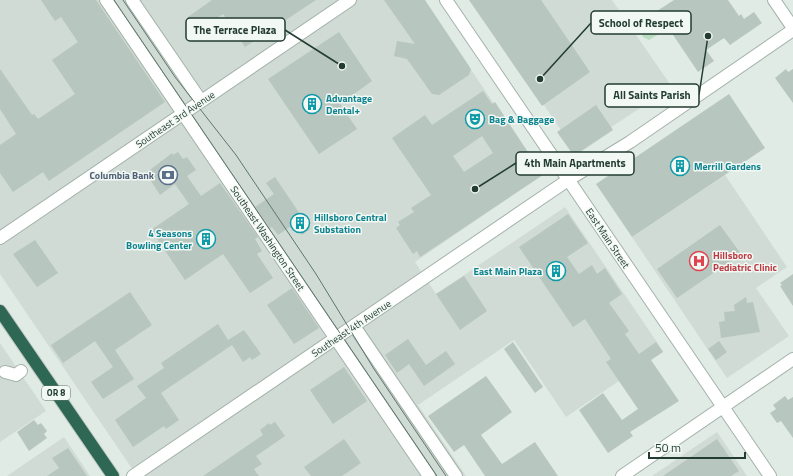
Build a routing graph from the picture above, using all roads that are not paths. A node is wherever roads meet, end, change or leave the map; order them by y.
1 (106, 0) edge
2 (132, 0) edge
3 (350, 0) edge
4 (446, 0) edge
5 (774, 0) edge
6 (793, 29) edge
7 (201, 102) junction
8 (183, 113) junction
9 (568, 180) junction
10 (0, 238) edge
11 (0, 311) edge
12 (354, 326) junction
13 (336, 338) junction
14 (793, 359) edge
15 (2, 371) edge
16 (21, 371) dead end
17 (723, 407) junction
18 (113, 476) edge
19 (133, 476) edge
20 (429, 476) edge
21 (456, 476) edge
22 (622, 476) edge
23 (770, 476) edge

1 - 8 street, Southeast Washington Street
2 - 7 street
3 - 7 street, Southeast 3rd Avenue
4 - 9 street, East Main Street
5 - 6 street
6 - 9 street, Southeast 4th Avenue
7 - 8 street, Southeast 3rd Avenue
8 - 10 street, Southeast 3rd Avenue
8 - 13 street, Southeast Washington Street
9 - 12 street, Southeast 4th Avenue
9 - 17 street, East Main Street
11 - 18 highway, OR 8
12 - 13 street, Southeast 4th Avenue
12 - 21 street
13 - 19 street, Southeast 4th Avenue
13 - 20 street, Southeast Washington Street
14 - 17 street
15 - 16 street
17 - 22 street
17 - 23 street, East Main Street

